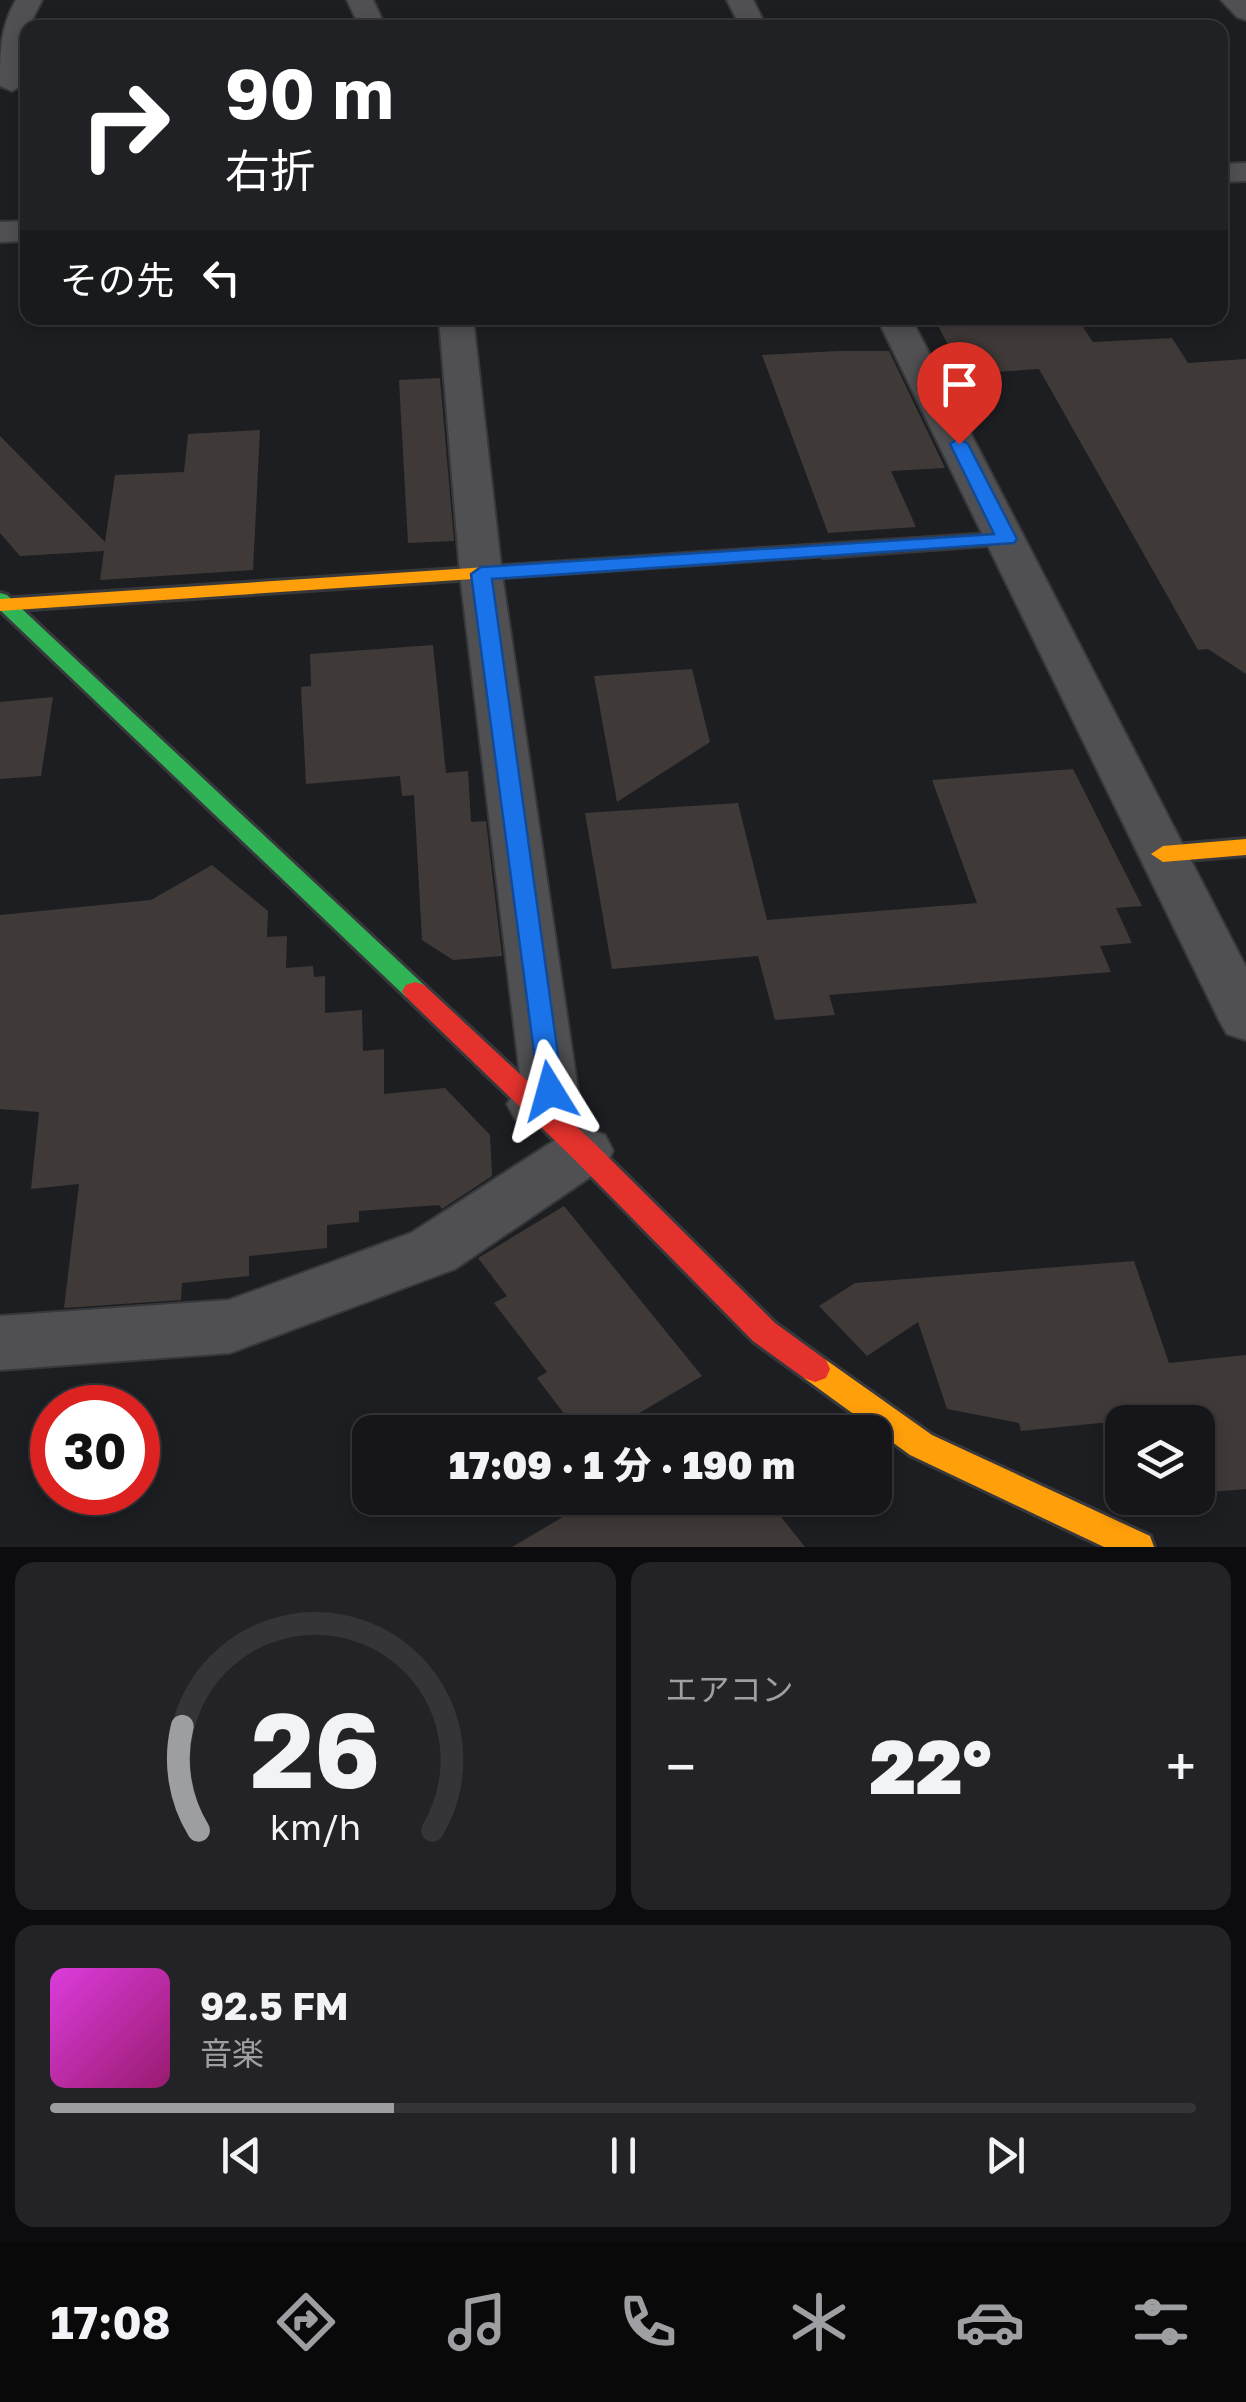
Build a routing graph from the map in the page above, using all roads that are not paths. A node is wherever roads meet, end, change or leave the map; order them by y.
1 (29, 0) edge
2 (1234, 0) edge
3 (1246, 12) edge
4 (12, 83) dead end
5 (457, 325) edge
6 (898, 325) edge
7 (1007, 539) junction
8 (481, 574) junction
9 (2, 603) edge
10 (1246, 847) edge
11 (1163, 854) junction
12 (1246, 1020) edge
13 (534, 1104) junction
14 (584, 1151) junction
15 (0, 1344) edge
16 (1138, 1547) edge

1 - 4 street
2 - 3 street
5 - 8 street
6 - 7 street
7 - 8 street
7 - 11 street
8 - 9 street
8 - 13 street
9 - 13 street
10 - 11 street
11 - 12 street
13 - 14 street
14 - 15 street
14 - 16 street

